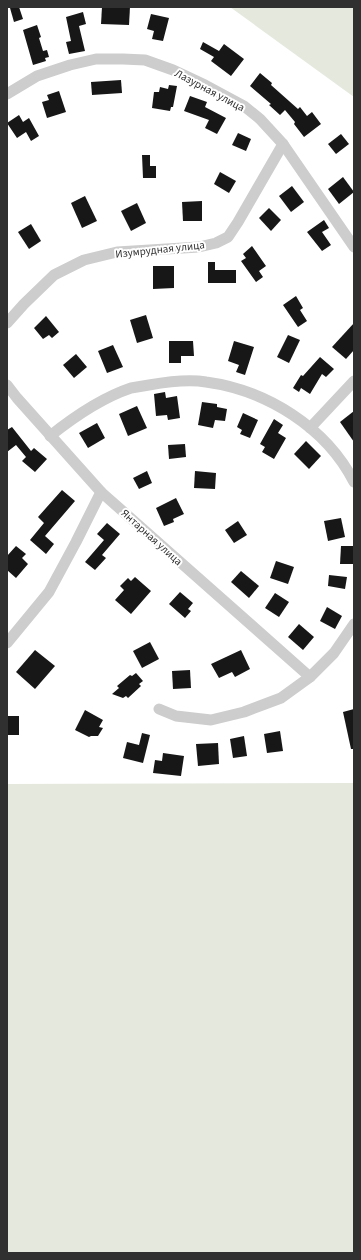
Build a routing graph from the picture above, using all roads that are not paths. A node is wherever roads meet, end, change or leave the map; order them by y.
1 (7, 94) edge
2 (283, 144) junction
3 (354, 247) edge
4 (7, 323) edge
5 (354, 382) edge
6 (7, 385) edge
7 (310, 428) junction
8 (50, 436) junction
9 (354, 482) edge
10 (101, 492) junction
11 (354, 624) edge
12 (7, 643) edge
13 (310, 677) junction
14 (159, 709) dead end

1 - 2 street, Лазурная улица
2 - 3 street, Лазурная улица
2 - 4 street, Изумрудная улица
5 - 7 street
6 - 8 street, Янтарная улица
7 - 8 street
7 - 9 street
8 - 10 street, Янтарная улица
10 - 12 street
10 - 13 street, Янтарная улица
11 - 13 street
13 - 14 street

